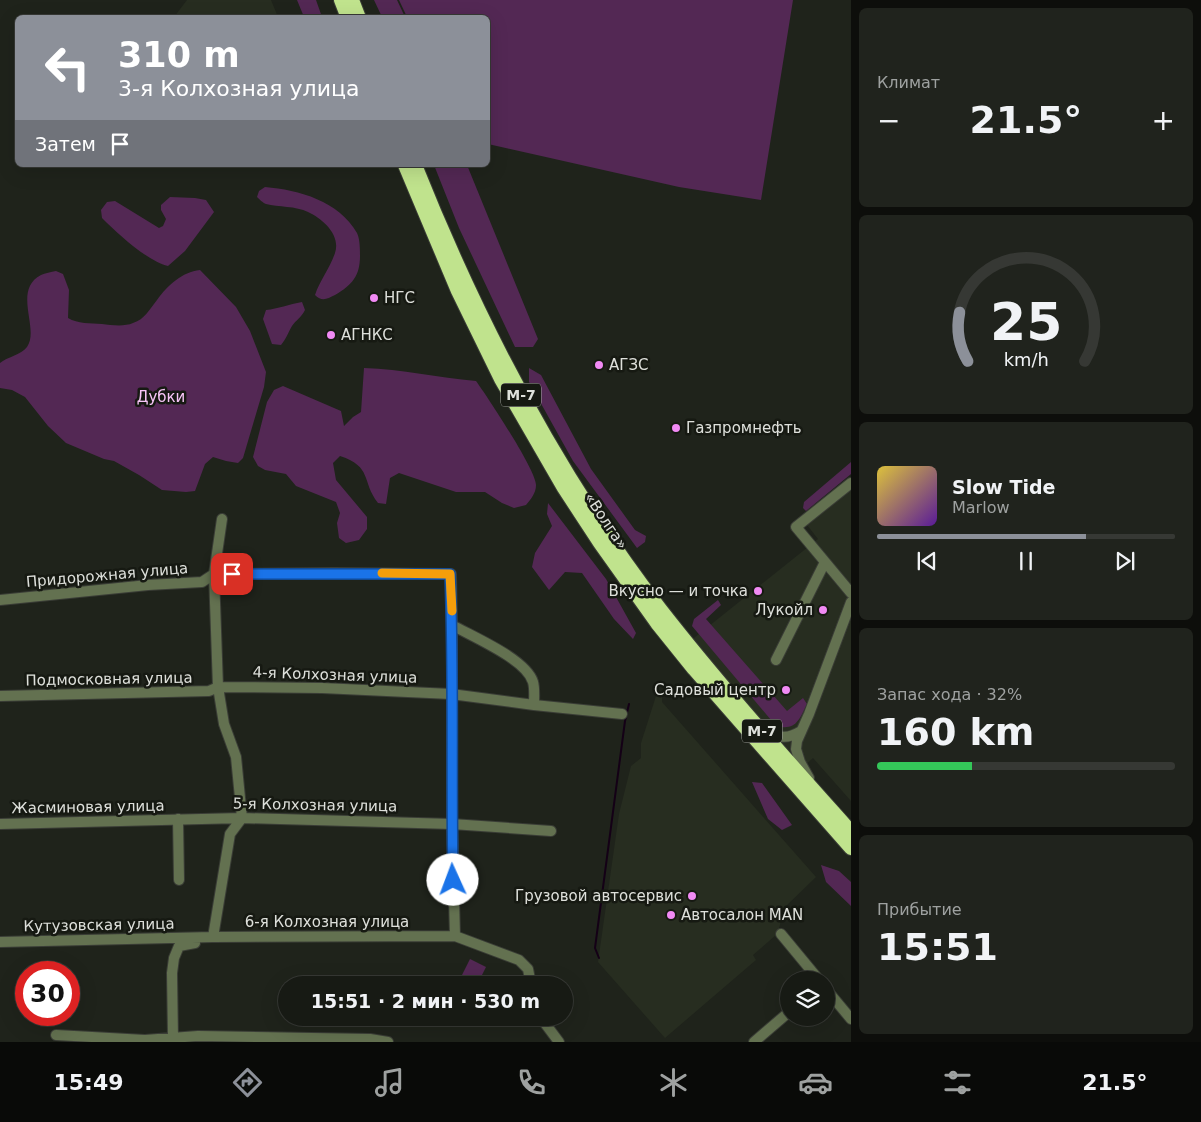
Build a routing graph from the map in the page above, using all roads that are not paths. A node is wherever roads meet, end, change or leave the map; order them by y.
1 (341, 0) edge
2 (352, 0) edge
3 (347, 15) edge
4 (358, 15) edge
5 (406, 167) edge
6 (417, 167) edge
7 (851, 482) edge
8 (222, 519) dead end
9 (825, 562) junction
10 (214, 574) junction
11 (851, 593) edge
12 (0, 600) edge
13 (851, 602) edge
14 (452, 625) junction
15 (846, 627) edge
16 (776, 660) dead end
17 (218, 688) junction
18 (452, 694) junction
19 (0, 696) edge
20 (534, 705) junction
21 (622, 714) dead end
22 (751, 719) junction
23 (800, 731) junction
24 (821, 798) junction
25 (242, 818) junction
26 (178, 819) junction
27 (0, 824) edge
28 (452, 824) junction
29 (551, 831) dead end
30 (851, 832) edge
31 (851, 848) edge
32 (180, 880) dead end
33 (781, 934) dead end
34 (455, 936) junction
35 (213, 937) junction
36 (199, 938) junction
37 (0, 942) edge
38 (812, 971) edge
39 (529, 976) edge
40 (835, 999) edge
41 (851, 1019) edge
42 (780, 1020) edge
43 (547, 1026) edge
44 (56, 1035) dead end
45 (173, 1039) junction
46 (388, 1042) edge
47 (559, 1042) edge
48 (754, 1042) edge

1 - 3 highway
2 - 4 highway
5 - 31 highway, «Волга» / М-7
6 - 22 highway, «Волга» / М-7
7 - 9 street
8 - 10 street
9 - 11 street
9 - 16 street
10 - 12 street, Придорожная улица
10 - 14 street
10 - 17 street
13 - 15 street
14 - 18 street
14 - 20 street
15 - 23 street
17 - 18 street, 4-я Колхозная улица
17 - 19 street, Подмосковная улица
17 - 25 street
18 - 20 street, 4-я Колхозная улица
18 - 28 street
20 - 21 street, 4-я Колхозная улица
22 - 23 street
22 - 24 highway, М-7
23 - 24 street
24 - 30 highway, М-7
25 - 26 street, 5-я Колхозная улица
25 - 28 street, 5-я Колхозная улица
25 - 35 street
26 - 27 street, Жасминовая улица
26 - 32 street
28 - 29 street, 5-я Колхозная улица
28 - 34 street
33 - 38 street
34 - 35 street, 6-я Колхозная улица
34 - 39 street
35 - 36 street, 6-я Колхозная улица
36 - 37 street, Кутузовская улица
36 - 45 street
40 - 41 street
42 - 48 street
43 - 47 street
44 - 45 street
45 - 46 street

